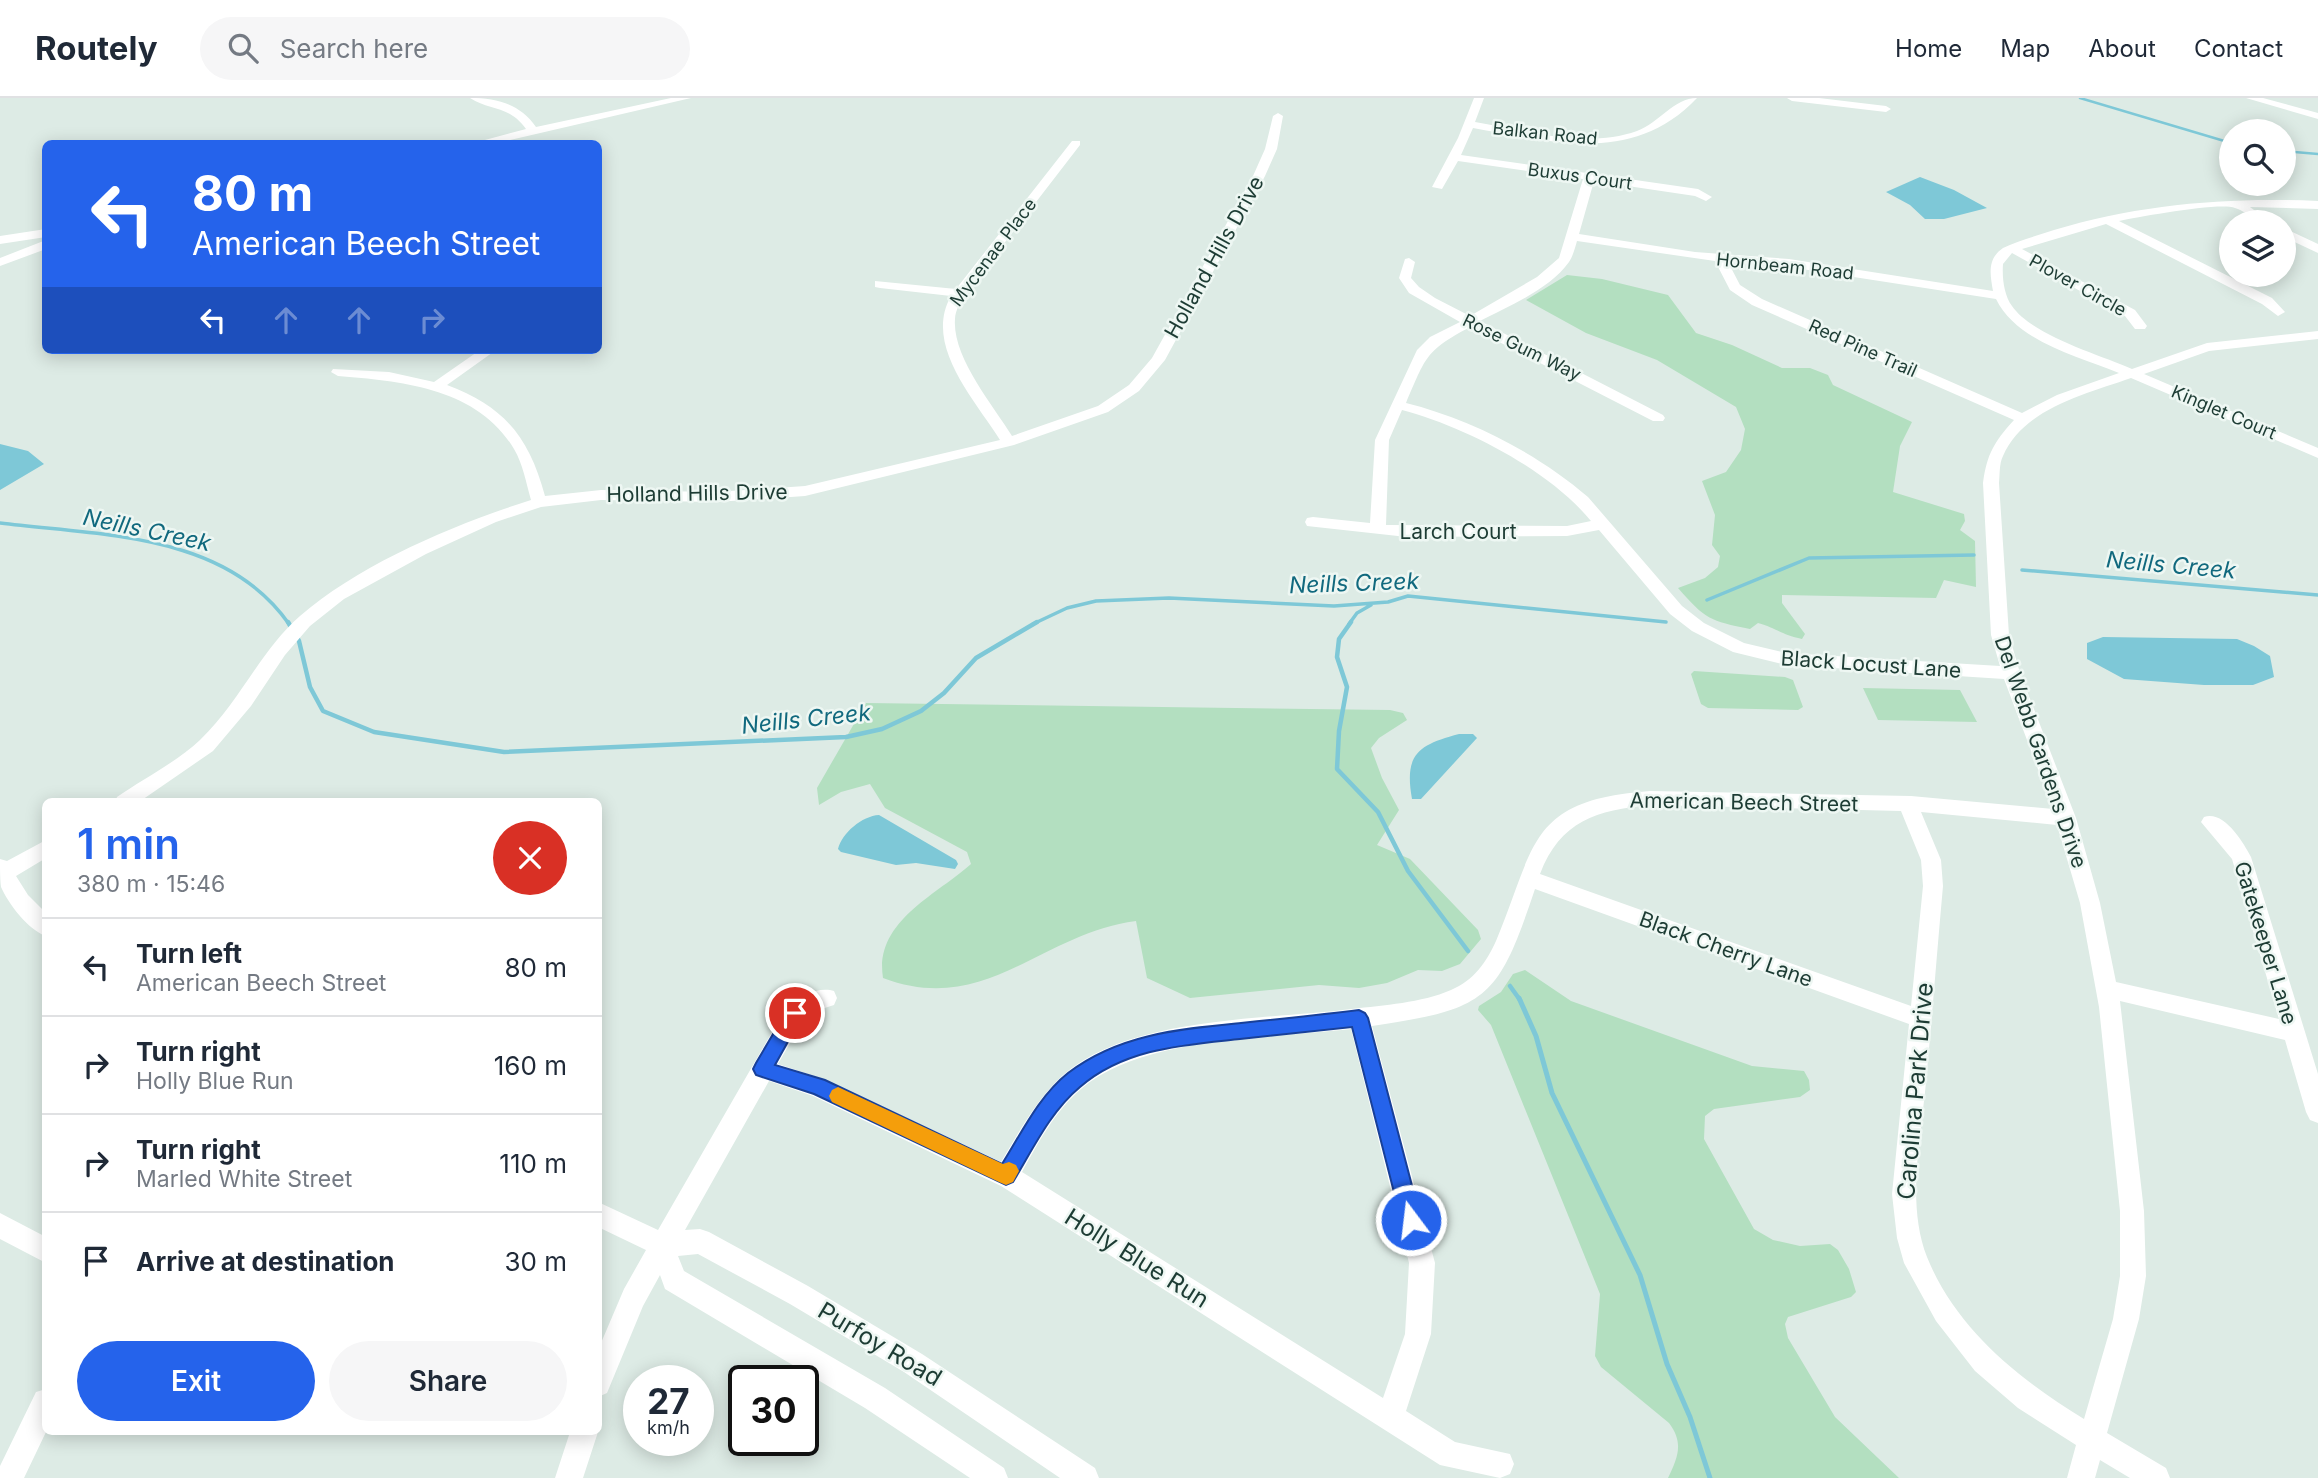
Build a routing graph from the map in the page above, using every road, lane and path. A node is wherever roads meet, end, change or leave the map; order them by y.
1 (475, 98) edge
2 (686, 98) edge
3 (1479, 98) edge
4 (1692, 98) edge
5 (1792, 98) edge
6 (2250, 98) edge
7 (2275, 101) edge
8 (1886, 109) dead end
9 (1278, 116) dead end
10 (2318, 116) edge
11 (1469, 124) junction
12 (533, 131) junction
13 (493, 140) edge
14 (1076, 143) dead end
15 (1454, 157) junction
16 (1588, 177) junction
17 (1438, 187) dead end
18 (1706, 197) dead end
19 (2236, 203) junction
20 (2318, 205) edge
21 (2246, 210) edge
22 (2106, 219) junction
23 (42, 234) edge
24 (1572, 236) junction
25 (2296, 238) edge
26 (0, 240) edge
27 (42, 246) edge
28 (2012, 249) junction
29 (2318, 249) edge
30 (1720, 258) junction
31 (0, 262) edge
32 (1409, 262) dead end
33 (880, 284) dead end
34 (959, 293) junction
35 (2000, 296) junction
36 (2278, 312) dead end
37 (1469, 321) junction
38 (2140, 326) dead end
39 (2318, 335) edge
40 (483, 354) edge
41 (338, 372) dead end
42 (2130, 373) junction
43 (437, 386) junction
44 (1398, 405) junction
45 (1658, 418) dead end
46 (2023, 419) junction
47 (1009, 442) junction
48 (2318, 453) edge
49 (539, 502) junction
50 (1313, 522) dead end
51 (1602, 524) junction
52 (1378, 530) junction
53 (2011, 673) junction
54 (130, 798) edge
55 (1908, 805) junction
56 (2066, 818) junction
57 (2211, 822) dead end
58 (42, 850) edge
59 (2, 870) edge
60 (1531, 878) junction
61 (42, 922) edge
62 (2107, 989) junction
63 (826, 998) dead end
64 (1359, 1018) junction
65 (1921, 1019) junction
66 (2294, 1032) junction
67 (763, 1069) junction
68 (2318, 1112) edge
69 (1006, 1176) junction
70 (602, 1216) edge
71 (0, 1225) edge
72 (662, 1245) junction
73 (42, 1249) edge
74 (602, 1373) edge
75 (42, 1410) edge
76 (1390, 1418) junction
77 (583, 1435) edge
78 (2093, 1438) junction
79 (1500, 1464) dead end
80 (9, 1478) edge
81 (569, 1478) edge
82 (994, 1478) edge
83 (1085, 1478) edge
84 (2081, 1478) edge
85 (2157, 1478) edge

1 - 12 street
2 - 12 street
3 - 11 street
4 - 11 street, Balkan Road
5 - 8 street
6 - 7 street
7 - 10 street
9 - 47 street, Holland Hills Drive
11 - 15 street
12 - 13 street
14 - 34 street, Mycenae Place
15 - 16 street, Buxus Court
15 - 17 street
16 - 18 street, Buxus Court
16 - 24 street
19 - 20 street
19 - 21 street
19 - 22 street
22 - 28 street
22 - 36 street
23 - 26 street
24 - 30 street, Hornbeam Road
24 - 37 street
25 - 29 street
27 - 31 street
28 - 35 street
28 - 38 street, Plover Circle
30 - 35 street, Hornbeam Road
30 - 46 street, Red Pine Trail
32 - 37 street, Rose Gum Way
33 - 34 street
34 - 47 street, Mycenae Place
35 - 42 street, Kinglet Court
37 - 44 street
37 - 45 street, Rose Gum Way
39 - 42 street, Del Webb Gardens Drive
40 - 43 street
41 - 43 street
42 - 46 street, Del Webb Gardens Drive
42 - 48 street, Kinglet Court
43 - 49 street
44 - 51 street, Black Locust Lane
44 - 52 street
46 - 53 street, Del Webb Gardens Drive
47 - 49 street, Holland Hills Drive
49 - 54 street, Holland Hills Drive
50 - 52 street, Larch Court
51 - 52 street, Larch Court
51 - 53 street, Black Locust Lane
53 - 56 street, Del Webb Gardens Drive
55 - 56 street, American Beech Street
55 - 60 street, American Beech Street
55 - 65 street, Carolina Park Drive
56 - 62 street, Del Webb Gardens Drive
57 - 66 street, Gatekeeper Lane
58 - 59 street
59 - 61 street
60 - 64 street, American Beech Street
60 - 65 street, Black Cherry Lane
62 - 66 street
62 - 78 street, Del Webb Gardens Drive
63 - 67 street
64 - 69 street, American Beech Street
64 - 76 street
65 - 78 street, Carolina Park Drive
66 - 68 street, Gatekeeper Lane
67 - 69 street, Holly Blue Run
67 - 72 street
69 - 76 street, Holly Blue Run
70 - 72 street
71 - 73 street
72 - 74 street
72 - 82 street
72 - 83 street, Purfoy Road
75 - 80 street
76 - 79 street, Holly Blue Run
77 - 81 street
78 - 84 street, Del Webb Gardens Drive
78 - 85 street, Carolina Park Drive

